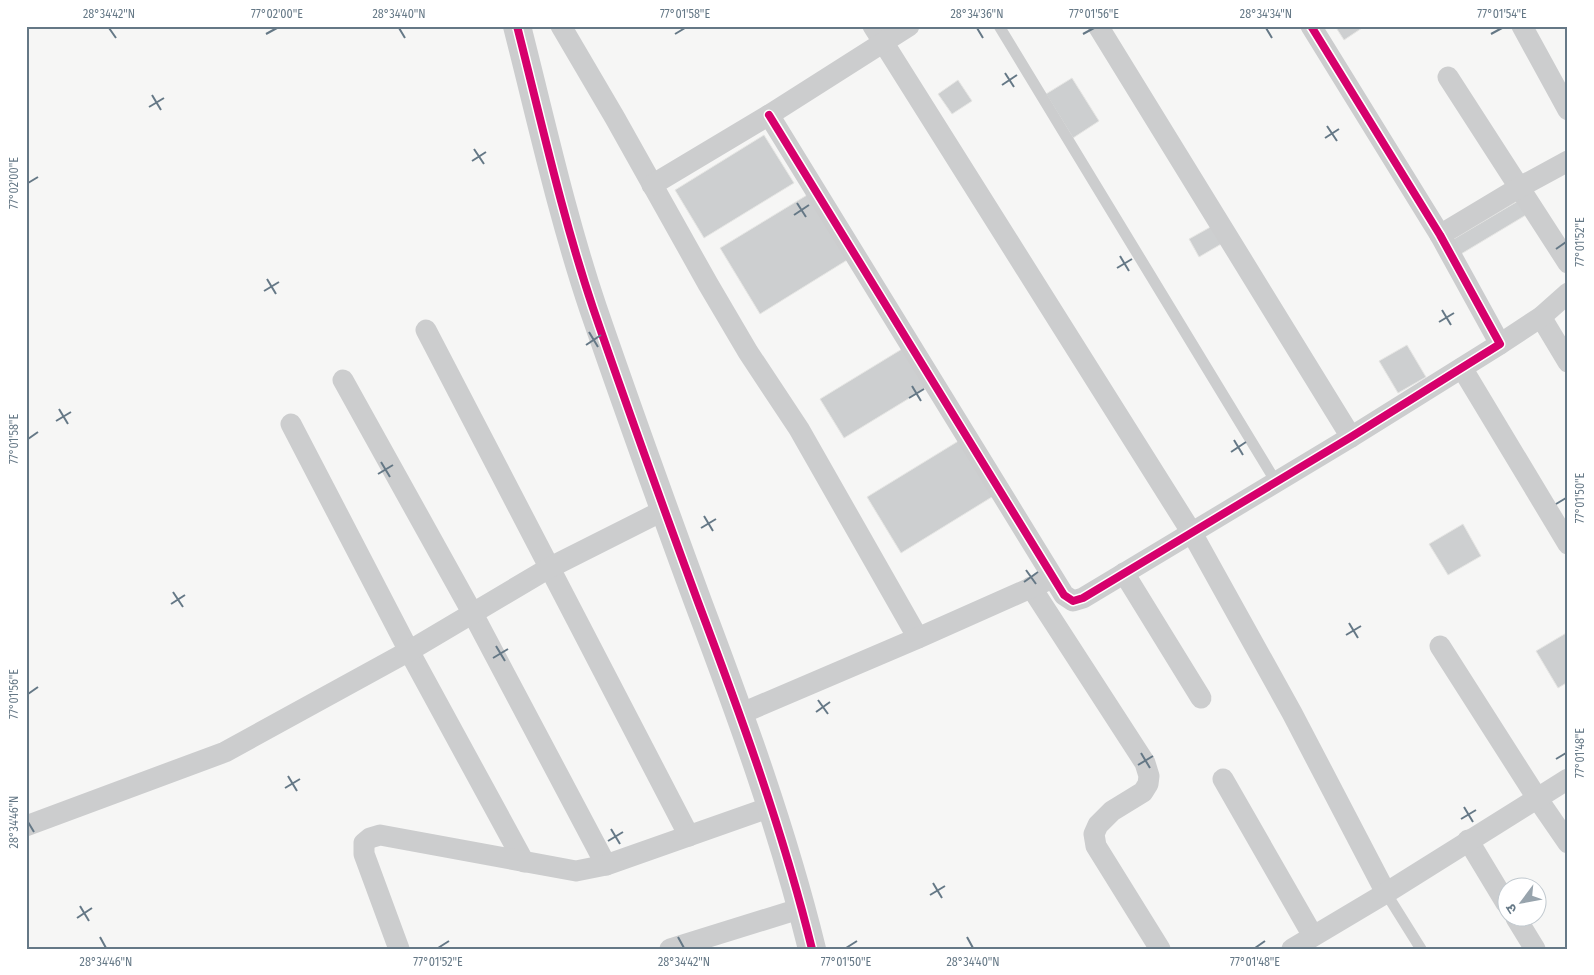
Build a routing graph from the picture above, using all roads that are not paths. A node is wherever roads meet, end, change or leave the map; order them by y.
1 (517, 26) edge
2 (561, 26) edge
3 (909, 26) edge
4 (999, 26) edge
5 (1098, 26) edge
6 (1311, 26) edge
7 (1522, 26) edge
8 (878, 34) edge
9 (1448, 77) dead end
10 (1568, 110) edge
11 (769, 115) junction
12 (1568, 161) edge
13 (652, 185) junction
14 (1520, 187) junction
15 (1440, 235) junction
16 (1568, 263) edge
17 (1568, 293) edge
18 (1541, 318) junction
19 (426, 330) dead end
20 (1500, 344) junction
21 (1568, 362) edge
22 (1462, 368) junction
23 (343, 380) dead end
24 (291, 424) dead end
25 (1351, 437) junction
26 (1276, 482) junction
27 (664, 510) junction
28 (1192, 533) junction
29 (1568, 544) edge
30 (549, 568) junction
31 (1124, 573) junction
32 (1053, 578) junction
33 (1031, 587) junction
34 (473, 614) junction
35 (918, 638) junction
36 (1440, 646) dead end
37 (409, 651) junction
38 (1201, 698) dead end
39 (740, 714) junction
40 (1223, 779) dead end
41 (1568, 779) edge
42 (1537, 798) junction
43 (771, 807) junction
44 (26, 826) edge
45 (689, 836) junction
46 (1468, 840) junction
47 (1568, 843) edge
48 (524, 862) junction
49 (606, 864) junction
50 (1496, 886) edge
51 (1386, 893) junction
52 (802, 908) junction
53 (1522, 928) edge
54 (1313, 936) junction
55 (399, 949) edge
56 (670, 949) edge
57 (812, 949) edge
58 (1160, 949) edge
59 (1292, 949) edge
60 (1421, 949) edge
61 (1535, 949) edge

1 - 27 street
2 - 13 street
3 - 8 street
4 - 26 lane
5 - 25 street
6 - 15 street
7 - 10 street
8 - 11 street
8 - 28 street
9 - 14 street
11 - 13 street
11 - 32 street
12 - 14 street
13 - 35 street
14 - 15 street
14 - 16 street
15 - 20 street
17 - 18 street
18 - 20 street
18 - 21 street
19 - 30 street
20 - 22 street
22 - 25 street
22 - 29 street
23 - 34 street
24 - 37 street
25 - 26 street
26 - 28 street
27 - 30 street
27 - 39 street
28 - 31 street
28 - 51 street
30 - 34 street
30 - 45 street
31 - 32 street
31 - 38 street
32 - 33 street
33 - 35 street
33 - 58 street
34 - 37 street
34 - 49 street
35 - 39 street
36 - 42 street
37 - 44 street
37 - 48 street
39 - 43 street
40 - 54 street
41 - 42 street
42 - 46 street
42 - 47 street
43 - 45 street
43 - 52 street
45 - 49 street
46 - 50 street
46 - 51 street
48 - 49 street
48 - 55 street
51 - 54 street
51 - 60 lane
52 - 56 street
52 - 57 street
53 - 61 street
54 - 59 street

